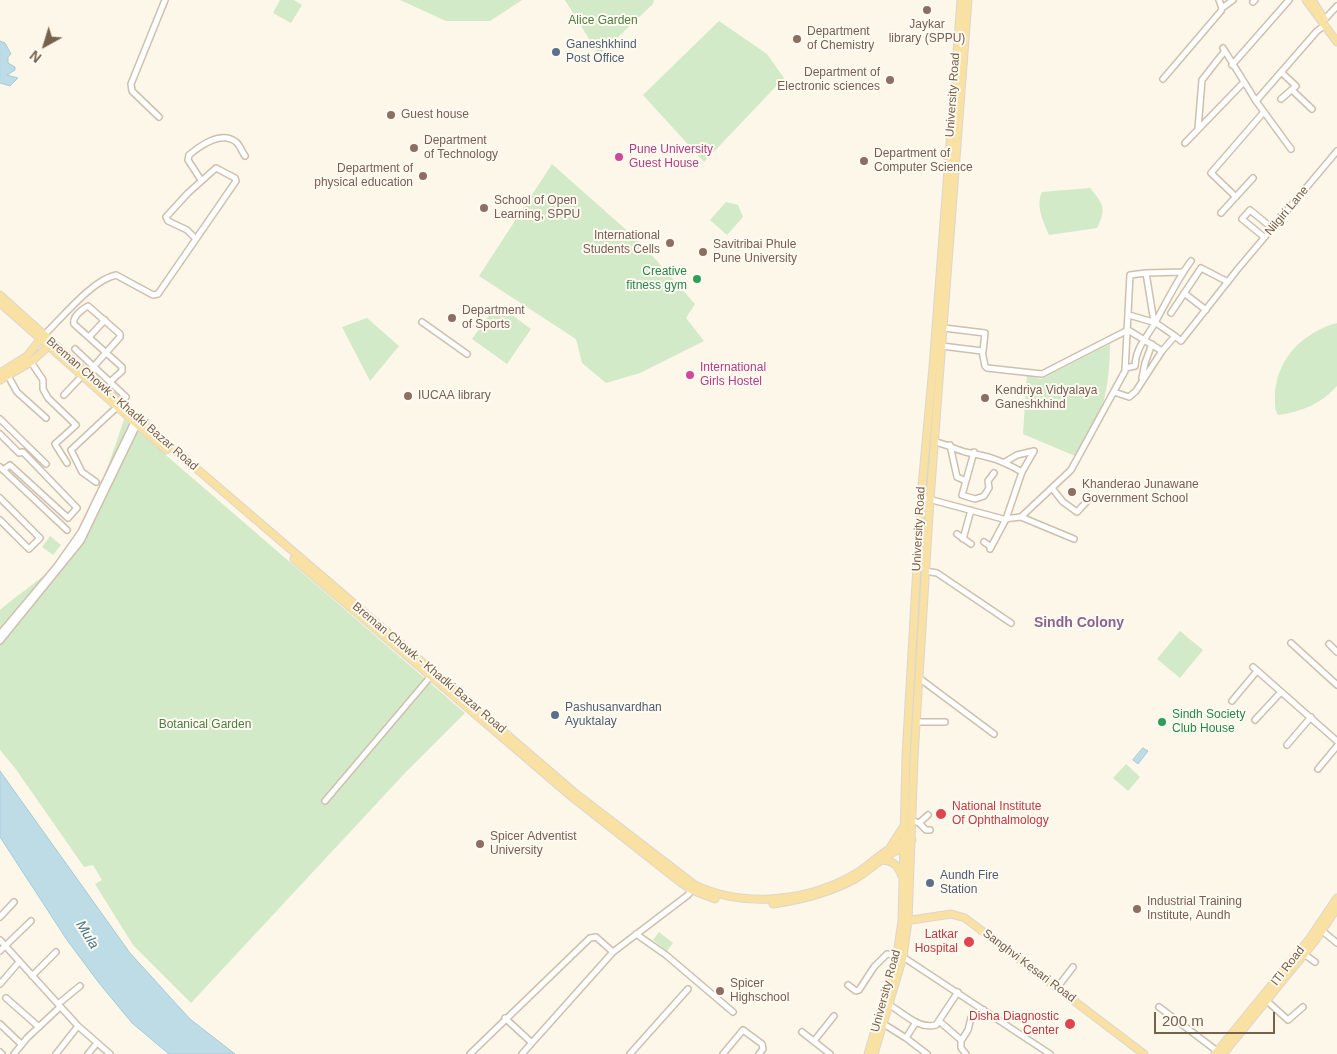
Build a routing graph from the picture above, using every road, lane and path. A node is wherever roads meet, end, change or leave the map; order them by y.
1 (165, 0) edge
2 (960, 0) edge
3 (968, 0) edge
4 (1219, 0) edge
5 (1233, 0) edge
6 (1289, 0) edge
7 (1306, 0) edge
8 (1312, 0) edge
9 (1337, 6) edge
10 (1222, 8) junction
11 (1324, 23) junction
12 (1337, 35) edge
13 (1337, 42) edge
14 (1232, 65) junction
15 (1281, 72) junction
16 (1163, 79) dead end
17 (1244, 82) junction
18 (1292, 90) junction
19 (1281, 99) dead end
20 (1256, 101) junction
21 (1312, 109) dead end
22 (1264, 113) junction
23 (159, 117) dead end
24 (1198, 129) junction
25 (1185, 143) dead end
26 (1291, 149) dead end
27 (1337, 151) edge
28 (245, 156) dead end
29 (1253, 178) dead end
30 (202, 180) junction
31 (1236, 197) junction
32 (1221, 213) dead end
33 (1272, 228) junction
34 (1264, 237) junction
35 (195, 238) junction
36 (1191, 261) dead end
37 (1183, 272) junction
38 (1146, 273) junction
39 (1228, 282) junction
40 (1184, 293) junction
41 (0, 296) edge
42 (0, 303) edge
43 (1206, 310) junction
44 (1171, 313) dead end
45 (1129, 315) junction
46 (105, 320) junction
47 (422, 322) dead end
48 (1155, 322) junction
49 (944, 328) junction
50 (1128, 330) junction
51 (1175, 336) junction
52 (42, 337) junction
53 (89, 337) junction
54 (1143, 339) junction
55 (51, 344) junction
56 (1152, 344) junction
57 (942, 346) junction
58 (75, 349) dead end
59 (1162, 351) junction
60 (106, 352) junction
61 (983, 352) junction
62 (467, 354) dead end
63 (31, 362) junction
64 (94, 366) junction
65 (1125, 368) junction
66 (4, 373) edge
67 (85, 375) junction
68 (0, 380) edge
69 (112, 381) junction
70 (1142, 381) junction
71 (1114, 392) junction
72 (64, 395) dead end
73 (126, 396) dead end
74 (118, 405) junction
75 (46, 418) dead end
76 (0, 419) edge
77 (136, 424) junction
78 (0, 434) edge
79 (935, 442) junction
80 (127, 443) junction
81 (950, 445) junction
82 (974, 452) junction
83 (1005, 462) junction
84 (67, 463) dead end
85 (46, 464) dead end
86 (2, 468) edge
87 (1022, 472) junction
88 (994, 473) dead end
89 (966, 481) junction
90 (96, 482) dead end
91 (1052, 488) junction
92 (921, 497) junction
93 (0, 498) edge
94 (930, 499) junction
95 (1089, 500) dead end
96 (971, 510) junction
97 (1021, 517) junction
98 (1006, 519) junction
99 (0, 520) edge
100 (67, 530) dead end
101 (957, 534) dead end
102 (270, 536) junction
103 (963, 539) junction
104 (1074, 539) dead end
105 (984, 542) dead end
106 (971, 544) dead end
107 (925, 571) junction
108 (1011, 623) dead end
109 (0, 634) edge
110 (0, 641) edge
111 (1291, 642) dead end
112 (1329, 644) dead end
113 (1337, 652) edge
114 (431, 676) junction
115 (919, 678) junction
116 (1337, 685) edge
117 (1281, 692) junction
118 (1232, 700) dead end
119 (1311, 717) junction
120 (1255, 720) dead end
121 (916, 722) junction
122 (945, 722) dead end
123 (994, 734) dead end
124 (1337, 741) edge
125 (1287, 746) dead end
126 (1337, 746) edge
127 (1318, 769) dead end
128 (325, 801) dead end
129 (928, 815) dead end
130 (911, 820) junction
131 (919, 823) junction
132 (904, 826) junction
133 (930, 830) dead end
134 (908, 844) junction
135 (890, 849) junction
136 (883, 860) junction
137 (904, 879) junction
138 (693, 888) junction
139 (1337, 898) edge
140 (14, 902) dead end
141 (771, 902) junction
142 (1337, 908) edge
143 (0, 917) edge
144 (30, 921) dead end
145 (905, 923) junction
146 (1320, 929) junction
147 (636, 934) junction
148 (0, 940) edge
149 (1337, 944) edge
150 (5, 946) junction
151 (0, 951) edge
152 (56, 952) dead end
153 (613, 952) junction
154 (1304, 954) junction
155 (900, 956) junction
156 (19, 962) junction
157 (1315, 962) dead end
158 (1073, 967) dead end
159 (32, 976) junction
160 (0, 984) edge
161 (80, 986) dead end
162 (848, 986) dead end
163 (1057, 988) junction
164 (688, 989) dead end
165 (958, 992) junction
166 (6, 998) dead end
167 (1266, 1001) junction
168 (887, 1004) junction
169 (59, 1005) junction
170 (1159, 1007) dead end
171 (1303, 1007) dead end
172 (984, 1010) junction
173 (733, 1012) dead end
174 (834, 1016) dead end
175 (505, 1018) junction
176 (916, 1022) junction
177 (939, 1022) junction
178 (881, 1023) junction
179 (0, 1024) edge
180 (78, 1026) junction
181 (39, 1027) junction
182 (802, 1032) dead end
183 (906, 1038) junction
184 (814, 1041) junction
185 (961, 1041) junction
186 (97, 1042) junction
187 (532, 1043) junction
188 (21, 1044) junction
189 (524, 1052) edge
190 (1218, 1053) edge
191 (14, 1054) edge
192 (56, 1054) edge
193 (88, 1054) edge
194 (110, 1054) edge
195 (470, 1054) edge
196 (531, 1054) edge
197 (630, 1054) edge
198 (723, 1054) edge
199 (759, 1054) edge
200 (830, 1054) edge
201 (868, 1054) edge
202 (874, 1054) edge
203 (927, 1054) edge
204 (966, 1054) edge
205 (1050, 1054) edge
206 (1137, 1054) edge
207 (1144, 1054) edge

1 - 23 street
2 - 92 main road, University Road
3 - 49 main road, University Road
4 - 10 street
5 - 10 street
6 - 14 street
7 - 11 main road
8 - 11 main road
9 - 11 street
10 - 16 street
11 - 12 main road
11 - 13 main road
11 - 15 street
14 - 17 street
14 - 24 street
15 - 18 street
15 - 20 street
17 - 20 street
17 - 24 street
18 - 19 street
18 - 21 street
20 - 22 street
22 - 26 street
22 - 31 street
24 - 25 street
27 - 33 street, Nilgiri Lane
28 - 30 street
29 - 31 street
30 - 35 street
30 - 35 street
31 - 32 street
33 - 34 street, Nilgiri Lane
33 - 34 street
34 - 39 street, Nilgiri Lane
35 - 52 street
36 - 37 street
37 - 38 street
37 - 48 street
38 - 45 street
38 - 48 street
39 - 40 street
39 - 43 street, Nilgiri Lane
40 - 43 street
40 - 44 street
41 - 52 main road, Breman Chowk - Khadki Bazar Road
42 - 52 main road, Breman Chowk - Khadki Bazar Road
43 - 51 street, Nilgiri Lane
45 - 48 street
45 - 50 street
46 - 53 street
46 - 53 street
46 - 60 street
47 - 62 street
48 - 51 street
48 - 54 street
49 - 57 main road, University Road
49 - 61 street
50 - 54 street
50 - 61 street
50 - 65 street
51 - 59 street
52 - 55 main road, Breman Chowk - Khadki Bazar Road
52 - 66 main road
53 - 60 street
54 - 56 street
54 - 65 street
55 - 63 main road
55 - 67 main road, Breman Chowk - Khadki Bazar Road
56 - 59 street
56 - 70 street
57 - 61 street
57 - 79 main road, University Road
58 - 64 street
59 - 70 street
60 - 64 street
60 - 69 street
63 - 66 main road
63 - 84 street
64 - 67 street
64 - 69 street
65 - 71 street
66 - 68 main road
66 - 75 street
67 - 72 street
67 - 74 main road, Breman Chowk - Khadki Bazar Road
69 - 73 street
70 - 71 street
71 - 91 street
74 - 77 main road, Breman Chowk - Khadki Bazar Road
74 - 90 street
74 - 102 main road, Breman Chowk - Khadki Bazar Road
76 - 85 street
77 - 80 street
77 - 102 main road, Breman Chowk - Khadki Bazar Road
78 - 86 street
79 - 81 street
79 - 94 main road, University Road
80 - 109 street
80 - 110 street
81 - 82 street
81 - 89 street
82 - 83 street
82 - 89 street
83 - 87 street
83 - 87 street
86 - 100 street
87 - 98 street
88 - 89 street
91 - 95 street
91 - 97 street
92 - 94 street
92 - 132 main road, University Road
93 - 99 street
94 - 96 street
94 - 107 main road, University Road
96 - 98 street
96 - 103 street
97 - 98 street
97 - 104 street
98 - 105 street
101 - 103 street
102 - 114 main road, Breman Chowk - Khadki Bazar Road
102 - 138 main road, Breman Chowk - Khadki Bazar Road
103 - 106 street
107 - 108 street
107 - 115 main road, University Road
111 - 116 street
112 - 113 street
114 - 128 street
114 - 138 main road, Breman Chowk - Khadki Bazar Road
115 - 121 main road, University Road
115 - 123 street
117 - 118 street
117 - 119 street
117 - 120 street
119 - 124 street
119 - 125 street
121 - 122 street
121 - 130 main road, University Road
126 - 127 street
129 - 131 street
130 - 131 street
130 - 134 main road, University Road
131 - 133 street
132 - 134 main road, University Road
132 - 135 main road
134 - 135 main road, Breman Chowk - Khadki Bazar Road
134 - 136 main road, Breman Chowk - Khadki Bazar Road
134 - 137 main road, University Road
134 - 145 main road, University Road
135 - 141 main road, Breman Chowk - Khadki Bazar Road
136 - 137 main road
136 - 141 main road, Breman Chowk - Khadki Bazar Road
137 - 145 main road, University Road
138 - 141 main road, Breman Chowk - Khadki Bazar Road
138 - 147 street
139 - 146 main road, ITI Road
140 - 143 street
142 - 146 main road, ITI Road
144 - 150 street
145 - 155 main road, University Road
145 - 163 main road, Sanghvi Kesari Road
145 - 206 main road, Sanghvi Kesari Road
146 - 149 street
146 - 154 main road, ITI Road
146 - 190 main road, ITI Road
147 - 153 street
147 - 173 street
148 - 150 street
150 - 151 street
150 - 156 street
152 - 159 street
153 - 175 street
153 - 187 street
154 - 157 street
154 - 167 main road, ITI Road
155 - 162 street
155 - 165 street
155 - 168 main road, University Road
156 - 159 street
156 - 160 street
158 - 163 street
159 - 169 street
161 - 169 street
163 - 207 main road, Sanghvi Kesari Road
164 - 197 street
165 - 172 street
165 - 177 street
166 - 181 street
167 - 171 street
167 - 190 main road, ITI Road
168 - 176 street
168 - 178 main road, University Road
169 - 180 street
169 - 181 street
170 - 190 street
172 - 185 street
172 - 205 street
174 - 184 street
175 - 187 street
175 - 195 street
176 - 177 street
176 - 183 street
177 - 185 street
178 - 183 street
178 - 201 main road, University Road
178 - 202 main road, University Road
179 - 188 street
180 - 186 street
180 - 192 street
181 - 188 street
182 - 184 street
183 - 203 street
184 - 200 street
185 - 204 street
186 - 193 street
186 - 194 street
187 - 189 street
188 - 191 street
189 - 196 street
198 - 199 street

